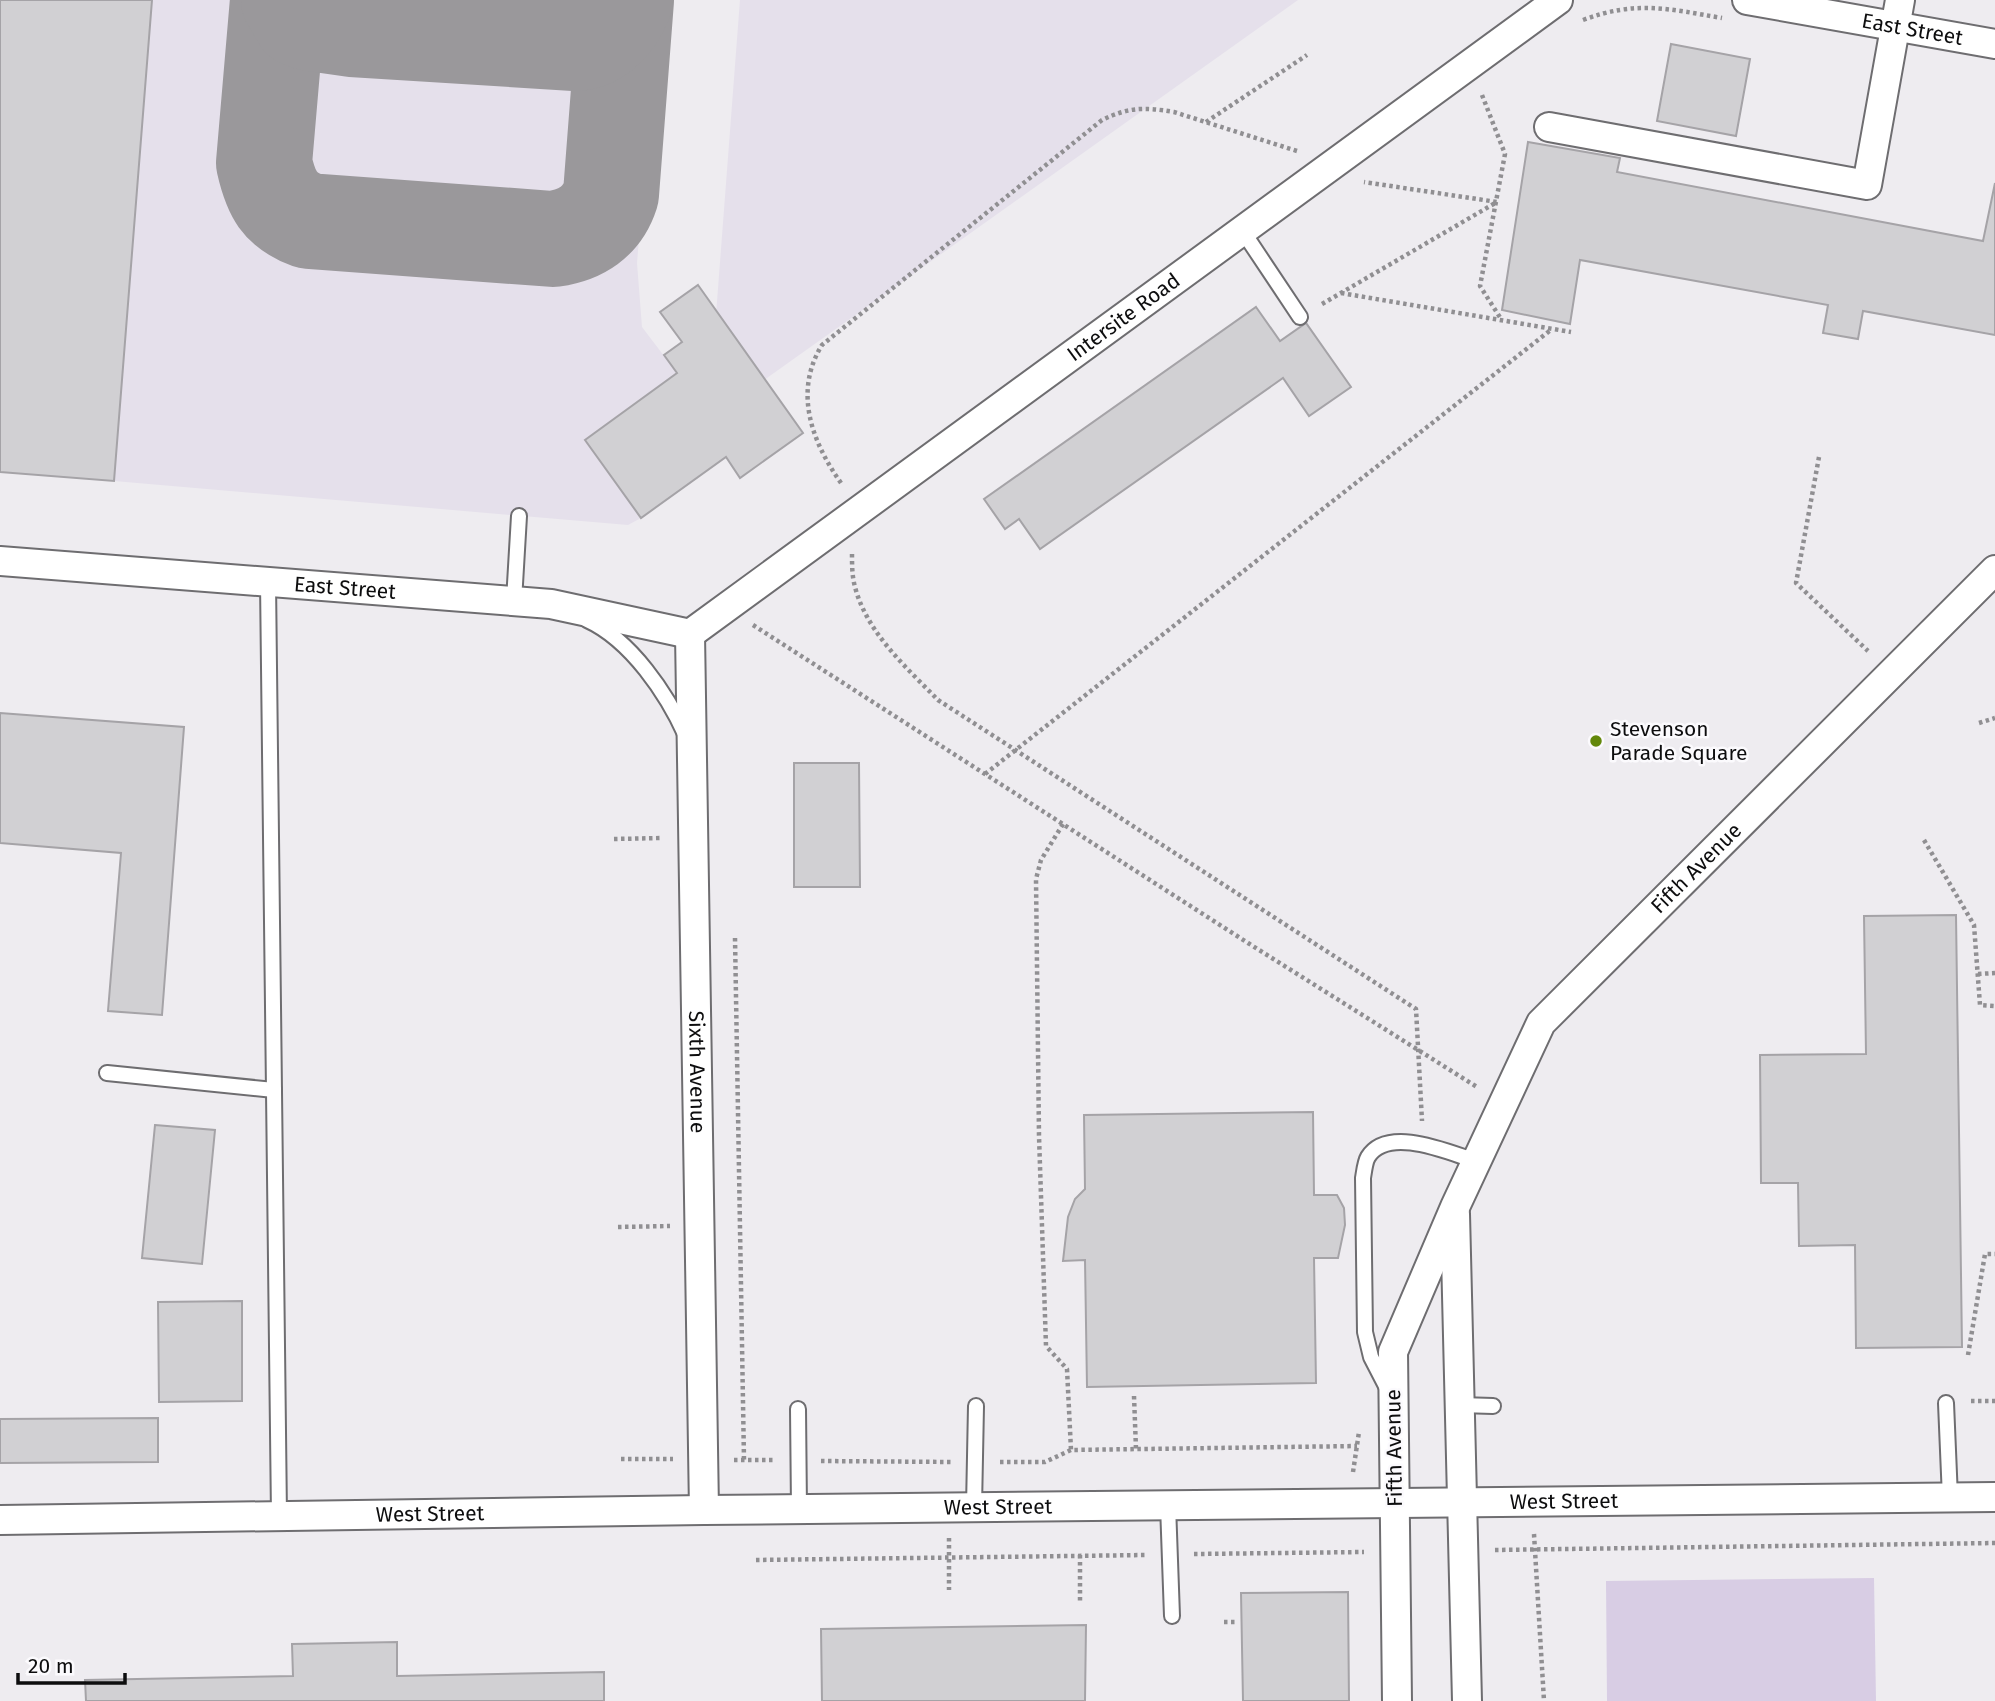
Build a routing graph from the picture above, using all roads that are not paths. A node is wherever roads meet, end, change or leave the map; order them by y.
1 (1558, 0) edge
2 (1900, 0) edge
3 (1738, 10) edge
4 (1995, 44) edge
5 (1549, 127) dead end
6 (1242, 230) junction
7 (1300, 317) road end
8 (519, 516) dead end
9 (0, 561) edge
10 (1995, 570) edge
11 (268, 582) junction
12 (514, 601) junction
13 (551, 604) junction
14 (690, 634) junction
15 (692, 749) junction
16 (107, 1073) dead end
17 (274, 1090) junction
18 (1476, 1161) junction
19 (1455, 1207) junction
20 (1394, 1403) junction
21 (1946, 1403) dead end
22 (1460, 1405) junction
23 (976, 1406) dead end
24 (1493, 1406) dead end
25 (798, 1409) dead end
26 (1995, 1497) edge
27 (1950, 1498) junction
28 (1462, 1502) junction
29 (1395, 1503) junction
30 (1168, 1505) junction
31 (961, 1507) junction
32 (799, 1509) junction
33 (704, 1510) junction
34 (279, 1516) junction
35 (0, 1520) edge
36 (1172, 1616) dead end
37 (1397, 1701) edge
38 (1467, 1701) edge

1 - 6 street, Intersite Road
2 - 5 street
3 - 4 street, East Street
6 - 7 lane
6 - 14 street, Intersite Road
8 - 12 lane
9 - 11 street, East Street
10 - 18 street, Fifth Avenue
11 - 12 street, East Street
11 - 17 lane
12 - 13 street, East Street
13 - 14 street, East Street
13 - 15 lane
14 - 15 street, Sixth Avenue
15 - 33 street, Sixth Avenue
16 - 17 lane
17 - 34 lane
18 - 19 street, Fifth Avenue
18 - 20 lane
19 - 20 street, Fifth Avenue
19 - 22 street, Fifth Avenue
20 - 29 street, Fifth Avenue
21 - 27 lane
22 - 24 lane
22 - 28 street, Fifth Avenue
23 - 31 lane
25 - 32 lane
26 - 27 street, West Street
27 - 28 street, West Street
28 - 29 street, West Street
28 - 38 street, Fifth Avenue
29 - 30 street, West Street
29 - 37 street, Fifth Avenue
30 - 31 street, West Street
30 - 36 lane
31 - 32 street, West Street
32 - 33 street, West Street
33 - 34 street, West Street
34 - 35 street, West Street

